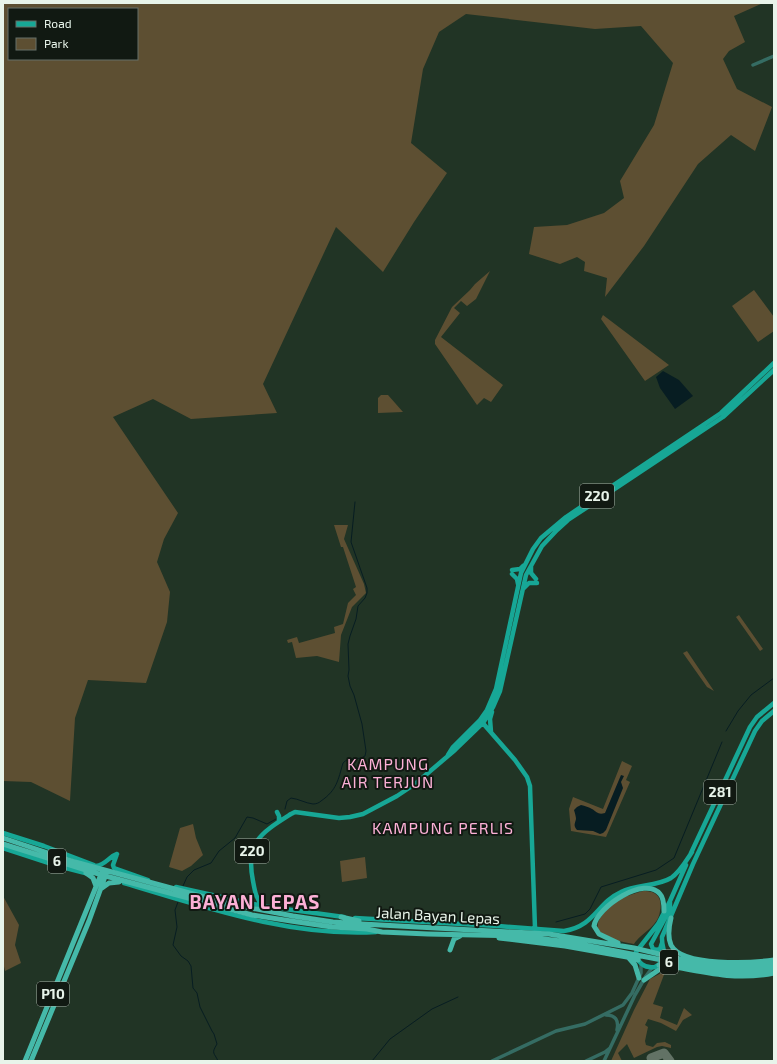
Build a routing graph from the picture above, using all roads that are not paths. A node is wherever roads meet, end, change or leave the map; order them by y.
1 (774, 56) edge
2 (753, 65) dead end
3 (774, 363) edge
4 (774, 370) edge
5 (529, 564) junction
6 (518, 586) junction
7 (523, 589) junction
8 (774, 703) edge
9 (493, 707) junction
10 (774, 711) edge
11 (482, 722) junction
12 (491, 732) junction
13 (277, 812) dead end
14 (279, 821) junction
15 (3, 833) edge
16 (3, 838) edge
17 (3, 844) edge
18 (14, 844) junction
19 (3, 848) edge
20 (692, 852) junction
21 (67, 855) junction
22 (96, 866) junction
23 (66, 868) junction
24 (86, 873) junction
25 (103, 873) junction
26 (148, 880) junction
27 (119, 882) junction
28 (98, 888) junction
29 (208, 895) junction
30 (216, 896) junction
31 (256, 896) junction
32 (670, 901) junction
33 (245, 903) junction
34 (263, 906) junction
35 (205, 907) junction
36 (212, 909) junction
37 (664, 912) junction
38 (341, 917) junction
39 (671, 918) junction
40 (333, 924) junction
41 (383, 925) junction
42 (535, 928) junction
43 (382, 932) junction
44 (444, 935) junction
45 (461, 935) junction
46 (480, 935) junction
47 (569, 939) junction
48 (662, 944) junction
49 (634, 948) junction
50 (627, 957) junction
51 (774, 960) edge
52 (640, 962) junction
53 (774, 964) edge
54 (659, 965) junction
55 (652, 968) junction
56 (683, 969) junction
57 (773, 971) edge
58 (641, 979) junction
59 (603, 1015) junction
60 (615, 1038) junction
61 (606, 1053) junction
62 (25, 1061) edge
63 (31, 1061) edge
64 (492, 1061) edge
65 (586, 1061) edge
66 (604, 1061) edge

1 - 2 street
3 - 5 main road, 220
4 - 5 main road, 220
5 - 6 main road, 220
5 - 6 main road
5 - 7 main road, 220
5 - 7 main road
6 - 11 main road, 220
7 - 9 main road, 220
8 - 20 main road, 281
9 - 11 main road, 220
9 - 12 main road
10 - 39 main road, 281
11 - 12 main road
11 - 14 main road, 220
12 - 42 main road
13 - 14 main road
14 - 31 main road, 220
15 - 21 main road
16 - 18 highway, 6
17 - 18 highway, 6
18 - 25 highway, 6
19 - 23 main road
20 - 32 main road, 281
20 - 42 main road
21 - 22 main road
21 - 23 main road
22 - 25 main road
22 - 26 main road
23 - 24 main road
24 - 25 main road
24 - 28 highway
25 - 26 main road
25 - 27 main road, Jalan Bayan Lepas
25 - 28 highway, P10
25 - 40 highway, Jalan Bayan Lepas / 6
26 - 29 main road
27 - 28 highway
27 - 35 main road, Jalan Bayan Lepas
28 - 62 highway, P10
28 - 63 highway, P10
29 - 30 main road
29 - 35 main road
30 - 33 main road
30 - 36 main road
31 - 33 main road
31 - 34 main road, 220
32 - 37 main road, 281
32 - 48 main road
33 - 34 main road
34 - 38 main road
35 - 36 main road, Jalan Bayan Lepas
36 - 43 main road, Jalan Bayan Lepas
37 - 49 highway
37 - 52 main road, 281
38 - 41 highway
38 - 42 main road
39 - 48 main road, 281
39 - 51 highway
40 - 41 highway, Jalan Bayan Lepas / 6
40 - 43 highway, Jalan Bayan Lepas / 6
41 - 47 highway, Jalan Bayan Lepas / 6
43 - 44 highway, Jalan Bayan Lepas / 6
44 - 45 highway, Jalan Bayan Lepas / 6
44 - 45 highway
45 - 46 highway, Jalan Bayan Lepas / 6
46 - 47 highway, Jalan Bayan Lepas / 6
46 - 50 highway
47 - 49 highway, Jalan Bayan Lepas / 6
47 - 57 highway, Jalan Bayan Lepas / 6
48 - 54 main road, 281
49 - 53 highway, Jalan Bayan Lepas / 6
50 - 52 highway
50 - 58 highway
52 - 55 main road
52 - 58 street
54 - 55 main road
54 - 56 highway
55 - 58 street
56 - 57 highway
56 - 58 highway
58 - 59 street
58 - 60 street
59 - 60 street
59 - 64 street
60 - 61 street
61 - 65 street
61 - 66 street

